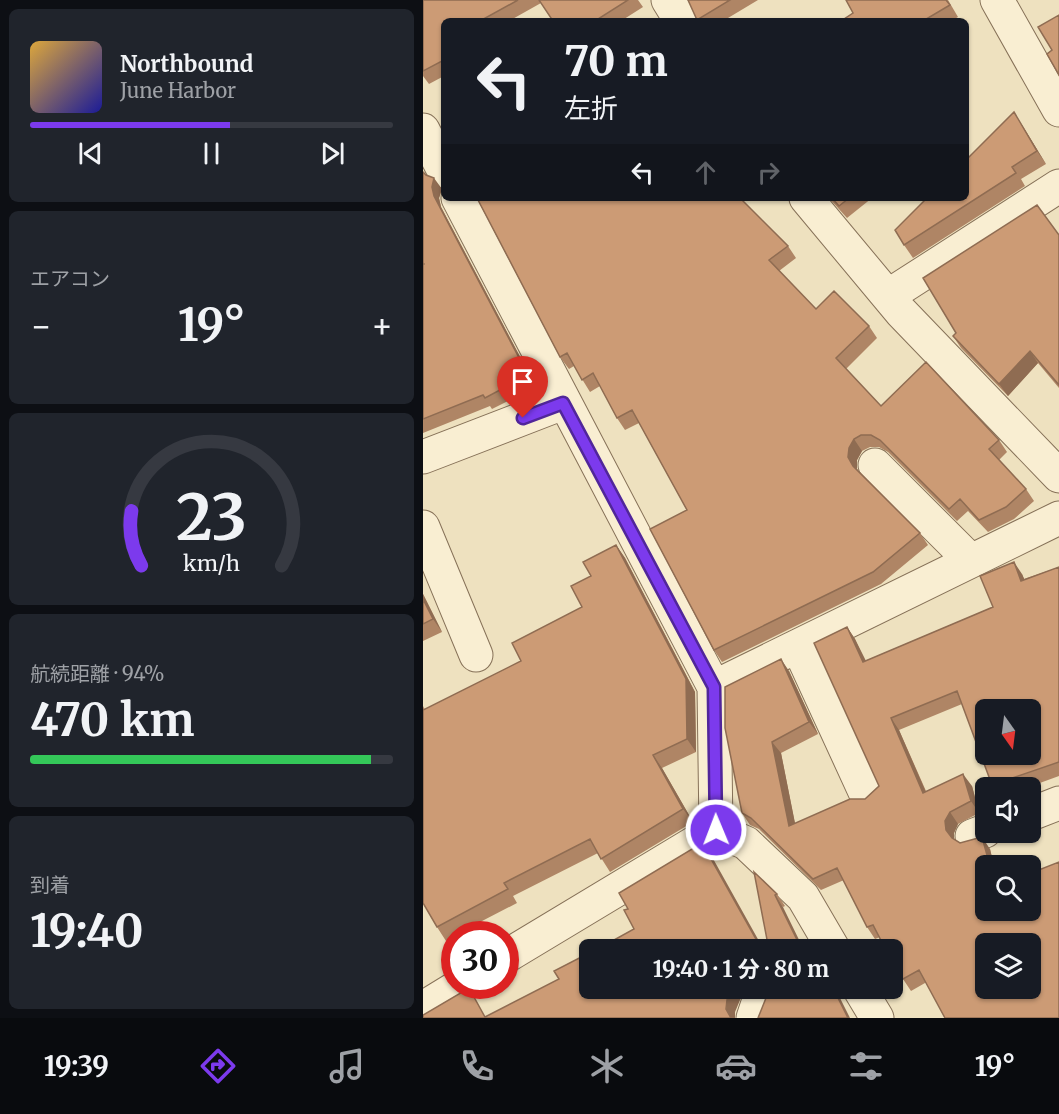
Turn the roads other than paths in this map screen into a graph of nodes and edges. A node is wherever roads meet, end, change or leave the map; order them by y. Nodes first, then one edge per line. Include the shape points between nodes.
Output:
1 (668, 0) edge
2 (997, 0) edge
3 (679, 18) edge
4 (1059, 110) edge
5 (423, 130) edge
6 (441, 165) edge
7 (1059, 186) edge
8 (460, 201) edge
9 (808, 201) edge
10 (888, 296) junction
11 (563, 403) junction
12 (423, 457) edge
13 (875, 465) dead end
14 (1059, 476) edge
15 (1059, 518) edge
16 (423, 527) edge
17 (971, 561) junction
18 (798, 646) junction
19 (476, 655) dead end
20 (714, 687) junction
21 (866, 794) edge
22 (1059, 803) edge
23 (1041, 810) edge
24 (716, 830) junction
25 (820, 939) edge
26 (519, 949) edge
27 (441, 997) edge
28 (759, 999) edge
29 (866, 999) edge
30 (423, 1008) edge
31 (753, 1018) edge
32 (877, 1018) edge

1 - 3 street
2 - 4 street
5 - 6 street
7 - 10 street
8 - 11 street
9 - 10 street
10 - 14 street
11 - 12 street
11 - 20 street
13 - 17 street
15 - 17 street
16 - 19 street
17 - 18 street
18 - 20 street
18 - 21 street
20 - 24 street
22 - 23 street
24 - 25 street via 745,843 803,897
24 - 26 street
27 - 30 street
28 - 31 street
29 - 32 street

